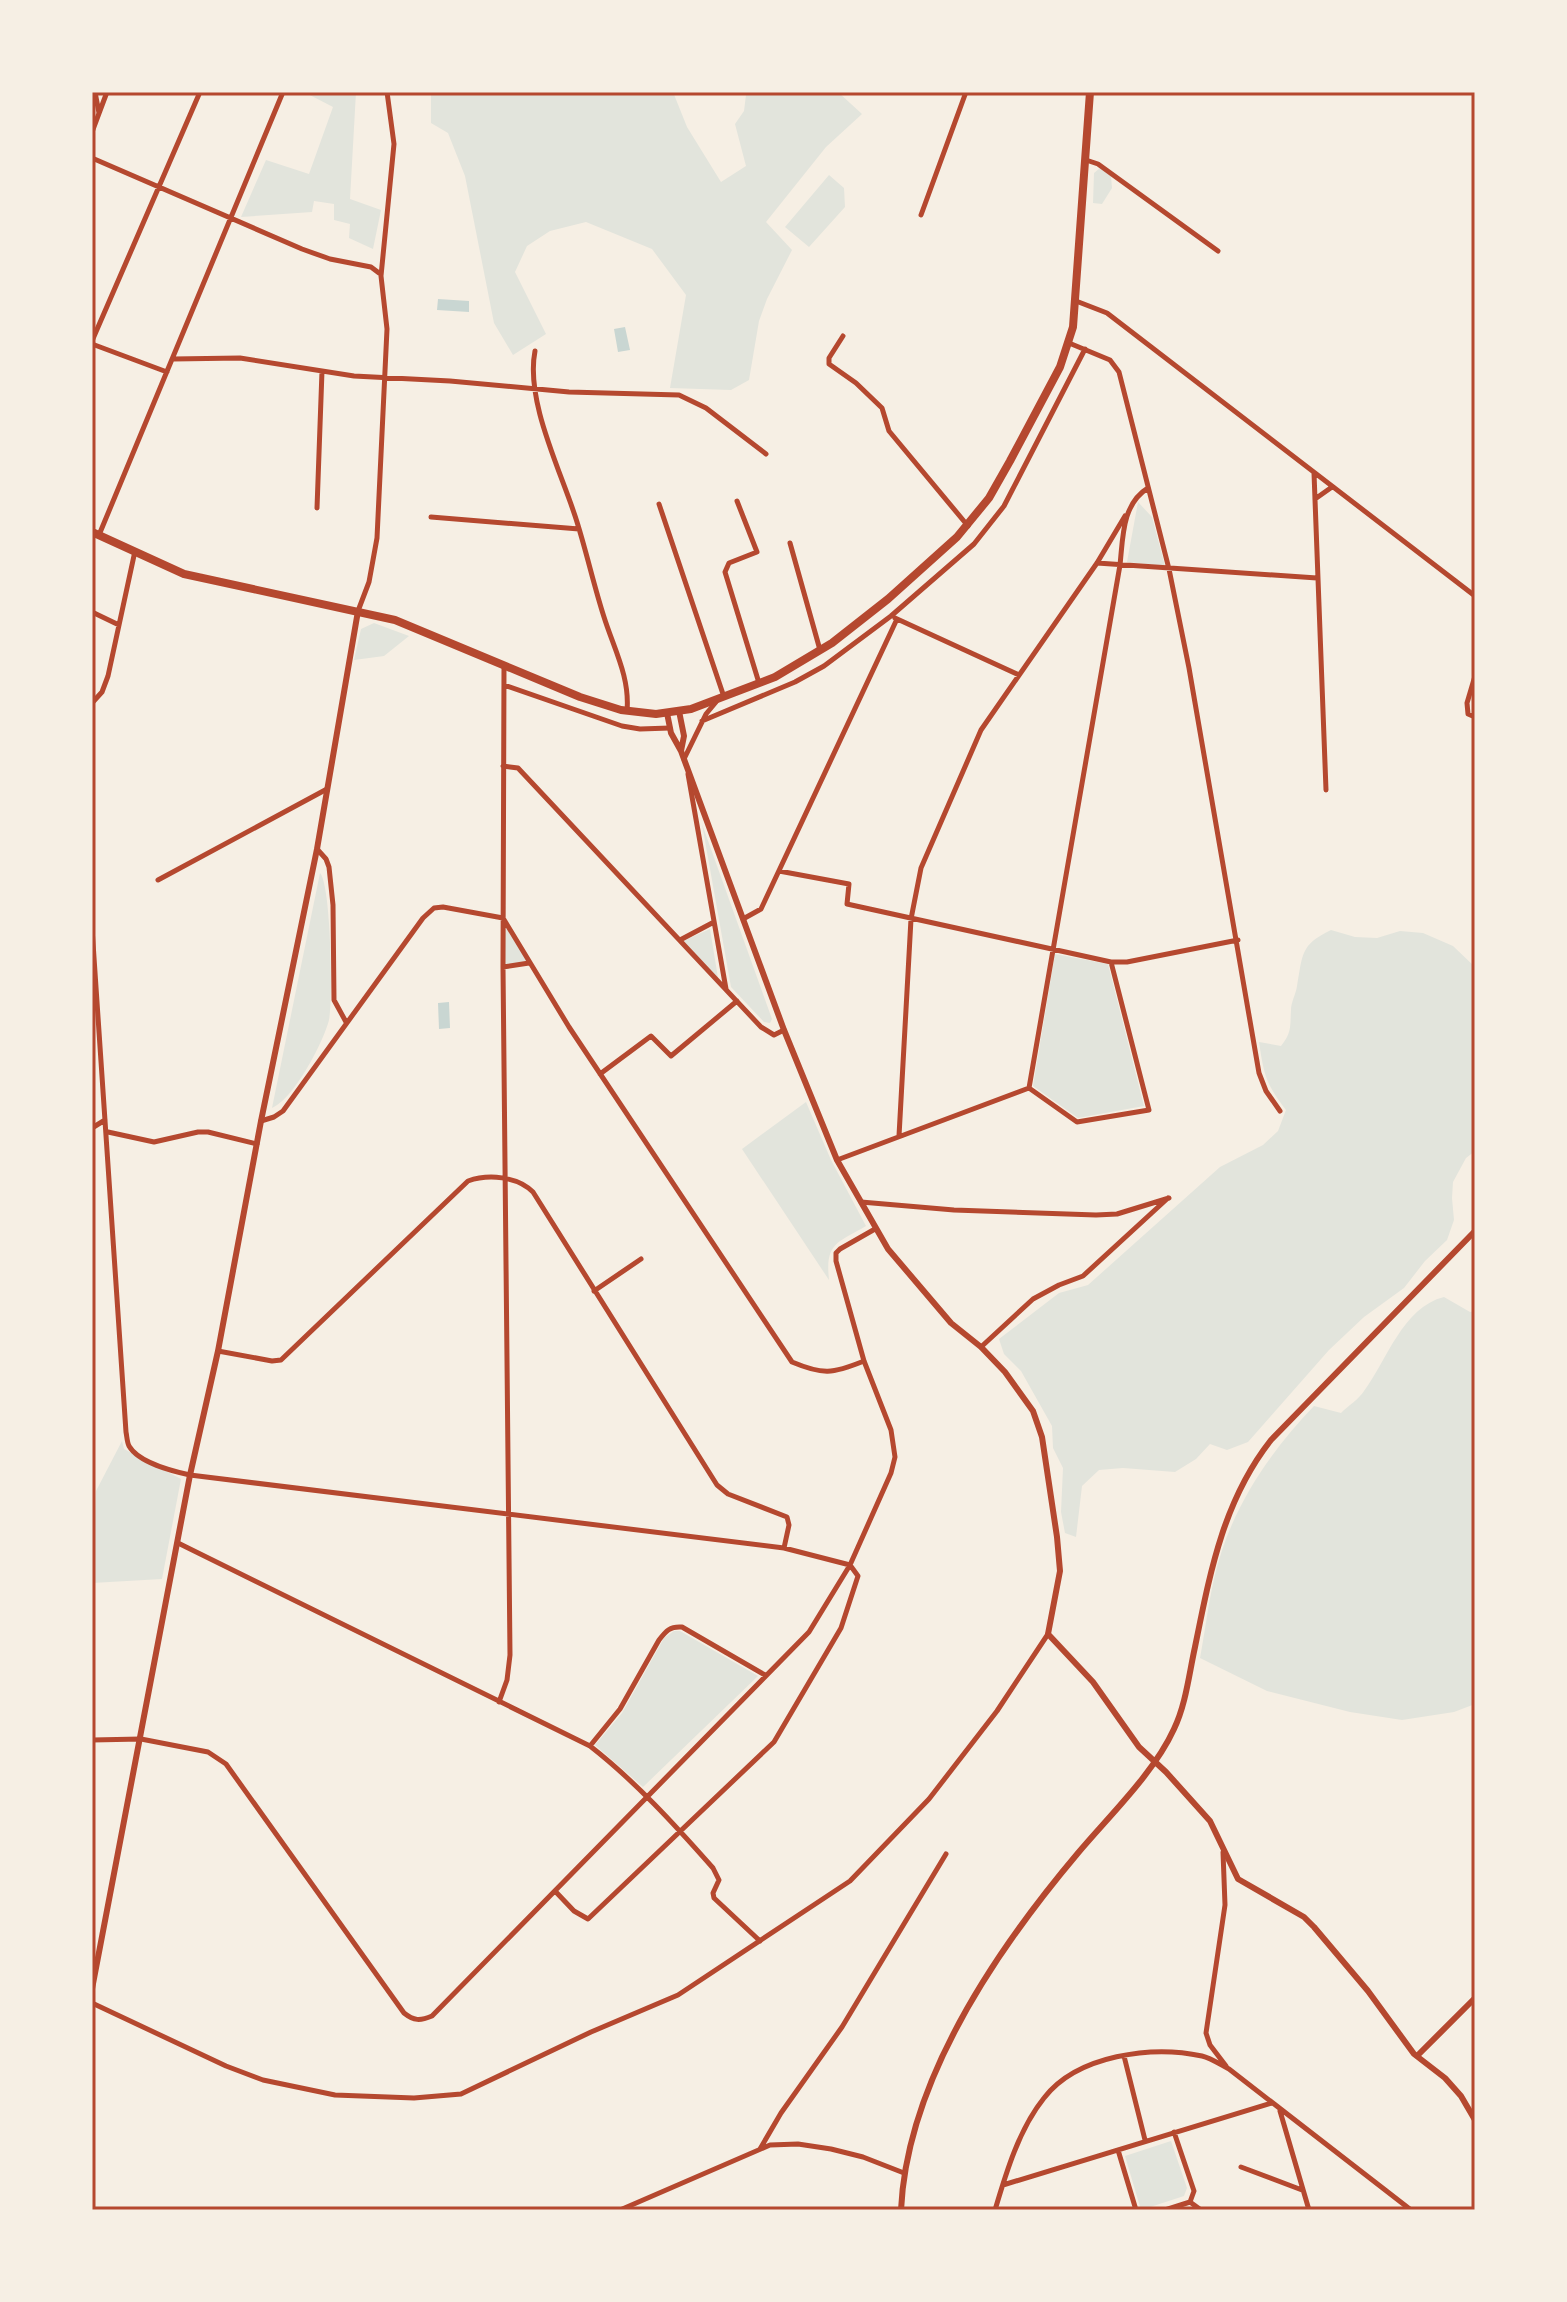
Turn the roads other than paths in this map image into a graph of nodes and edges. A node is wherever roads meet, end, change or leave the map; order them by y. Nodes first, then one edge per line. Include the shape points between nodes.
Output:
1 (95, 92) edge
2 (107, 92) edge
3 (200, 92) edge
4 (283, 92) edge
5 (387, 92) edge
6 (966, 92) edge
7 (1090, 92) edge
8 (99, 114) junction
9 (92, 132) edge
10 (92, 158) edge
11 (1085, 160) junction
12 (157, 188) junction
13 (921, 215) dead end
14 (230, 219) junction
15 (1218, 251) dead end
16 (381, 276) junction
17 (1076, 301) junction
18 (843, 336) dead end
19 (92, 342) edge
20 (1069, 343) junction
21 (1085, 349) junction
22 (535, 351) dead end
23 (173, 359) junction
24 (322, 371) junction
25 (167, 372) junction
26 (385, 378) junction
27 (536, 389) junction
28 (766, 454) dead end
29 (1314, 472) junction
30 (1332, 487) junction
31 (1148, 488) junction
32 (1315, 499) junction
33 (737, 501) dead end
34 (659, 504) dead end
35 (317, 508) dead end
36 (1125, 516) junction
37 (431, 517) dead end
38 (968, 526) junction
39 (579, 529) junction
40 (96, 534) edge
41 (790, 543) dead end
42 (135, 551) junction
43 (1097, 563) junction
44 (1120, 565) junction
45 (1169, 569) junction
46 (1317, 578) junction
47 (1475, 596) edge
48 (358, 611) junction
49 (92, 612) edge
50 (894, 617) junction
51 (119, 625) junction
52 (820, 651) junction
53 (504, 666) junction
54 (1019, 675) junction
55 (1475, 676) edge
56 (759, 684) junction
57 (504, 685) junction
58 (721, 699) junction
59 (92, 703) edge
60 (627, 711) junction
61 (679, 711) junction
62 (667, 713) junction
63 (1475, 717) edge
64 (702, 721) junction
65 (670, 728) junction
66 (681, 751) junction
67 (684, 760) junction
68 (503, 766) junction
69 (687, 770) junction
70 (327, 789) junction
71 (1326, 790) dead end
72 (317, 849) junction
73 (779, 871) junction
74 (158, 880) dead end
75 (503, 918) junction
76 (743, 919) junction
77 (911, 919) junction
78 (714, 922) junction
79 (92, 928) edge
80 (679, 940) junction
81 (1238, 940) junction
82 (1052, 950) junction
83 (1111, 962) junction
84 (529, 963) junction
85 (503, 967) junction
86 (726, 990) junction
87 (737, 1001) junction
88 (346, 1022) junction
89 (784, 1030) junction
90 (600, 1074) junction
91 (1029, 1088) junction
92 (1280, 1111) dead end
93 (105, 1120) junction
94 (261, 1121) junction
95 (92, 1128) edge
96 (108, 1132) junction
97 (899, 1136) junction
98 (257, 1144) junction
99 (837, 1160) junction
100 (506, 1179) junction
101 (860, 1202) junction
102 (875, 1229) junction
103 (1475, 1231) edge
104 (641, 1259) dead end
105 (594, 1291) junction
106 (981, 1347) junction
107 (218, 1351) junction
108 (864, 1361) junction
109 (190, 1475) junction
110 (511, 1515) junction
111 (178, 1543) junction
112 (784, 1548) junction
113 (850, 1565) junction
114 (1048, 1634) junction
115 (765, 1675) junction
116 (499, 1702) junction
117 (141, 1739) junction
118 (92, 1740) edge
119 (590, 1746) junction
120 (1154, 1762) junction
121 (646, 1797) junction
122 (680, 1832) junction
123 (1223, 1847) junction
124 (946, 1854) dead end
125 (555, 1891) junction
126 (760, 1941) junction
127 (92, 1989) edge
128 (1475, 1998) edge
129 (92, 2003) edge
130 (1124, 2056) junction
131 (1417, 2056) junction
132 (1229, 2069) junction
133 (1273, 2102) junction
134 (1280, 2109) junction
135 (1475, 2120) edge
136 (1174, 2132) junction
137 (1145, 2140) junction
138 (760, 2149) junction
139 (1118, 2150) junction
140 (1241, 2167) dead end
141 (904, 2173) junction
142 (1003, 2185) junction
143 (1303, 2190) junction
144 (1190, 2202) junction
145 (620, 2210) edge
146 (901, 2210) edge
147 (995, 2210) edge
148 (1136, 2210) edge
149 (1165, 2210) edge
150 (1201, 2210) edge
151 (1309, 2210) edge
152 (1411, 2210) edge

1 - 8 street
2 - 8 street
3 - 12 street
4 - 14 street
5 - 16 street via 394,144
6 - 13 street
7 - 11 main road
8 - 9 street
10 - 12 street
11 - 15 street via 1098,164
11 - 17 main road
12 - 14 street
12 - 19 street
14 - 16 street via 330,259 373,268
14 - 23 street
16 - 26 street
17 - 20 main road
17 - 29 street via 1107,313
18 - 38 street via 829,364 882,408 889,431
19 - 25 street
20 - 21 street
20 - 38 main road via 1000,480
21 - 31 street via 1110,360 1119,372
21 - 50 street via 1004,506 974,544
22 - 27 street
23 - 24 street via 240,358
23 - 25 street
24 - 26 street
24 - 35 street
25 - 40 street
26 - 27 street
26 - 48 street via 377,538
27 - 28 street via 684,396
27 - 39 street
29 - 30 street
29 - 32 street
30 - 32 street
30 - 47 street
31 - 36 street
31 - 45 street
32 - 46 street
33 - 56 street via 757,552 729,563 725,572
34 - 58 street
36 - 43 street
36 - 44 street
37 - 39 street
38 - 52 main road via 888,599
39 - 60 street via 625,677
40 - 42 main road
41 - 52 street
42 - 48 main road via 184,574
42 - 51 street
43 - 44 street
43 - 54 street
44 - 45 street
44 - 82 street
45 - 46 street
45 - 81 street
46 - 71 street
48 - 53 main road via 395,620
48 - 70 street
49 - 51 street
50 - 54 street
50 - 64 street via 795,682
50 - 73 street
51 - 59 street via 102,692
52 - 56 main road
53 - 57 street
53 - 60 main road
54 - 77 street via 981,730 921,868
55 - 63 street via 1467,703 1468,714
56 - 58 main road
57 - 65 street via 622,726
57 - 68 street
58 - 61 main road
58 - 64 street
60 - 62 main road
61 - 62 main road
61 - 66 street
62 - 65 street
64 - 67 street
65 - 66 street
66 - 67 street
67 - 69 street
68 - 75 street
68 - 80 street via 518,768
69 - 76 street
69 - 78 street
70 - 72 street
70 - 74 street
72 - 88 street via 329,867 334,1000
72 - 94 street
73 - 76 street via 761,909
73 - 77 street via 849,884 847,904
75 - 84 street
75 - 85 street
75 - 88 street via 434,908
76 - 89 street
77 - 82 street
77 - 97 street
78 - 80 street
78 - 86 street
79 - 93 street
80 - 86 street
81 - 83 street
81 - 92 street via 1261,1079
82 - 83 street
82 - 91 street
83 - 91 street via 1149,1110 1077,1122
84 - 85 street
84 - 90 street
85 - 100 street
86 - 87 street
87 - 89 street via 761,1027 774,1035
87 - 90 street via 671,1056 651,1036
88 - 94 street via 283,1111
89 - 99 street
90 - 108 street via 792,1362 816,1372 837,1373
91 - 97 street
93 - 95 street
93 - 96 street
94 - 98 street
96 - 98 street via 154,1142 208,1132
96 - 109 street via 126,1432 130,1446 144,1458
97 - 99 street
98 - 107 street
99 - 101 street
100 - 105 street via 533,1192
100 - 107 street via 468,1181 281,1360
100 - 110 street
101 - 102 street
101 - 106 street via 1096,1215 1169,1198 1083,1276 1033,1299
102 - 106 street via 951,1323
102 - 108 street via 836,1253
103 - 120 street via 1271,1440 1246,1475 1214,1558 1177,1725
104 - 105 street
105 - 112 street via 717,1485 787,1517
106 - 114 street via 1023,1393 1042,1437 1060,1571
107 - 109 street
108 - 113 street via 891,1430 895,1457
109 - 110 street
109 - 111 street
110 - 112 street
110 - 116 street via 510,1655
111 - 116 street
111 - 117 street
112 - 113 street
113 - 115 street via 822,1616
113 - 122 street via 858,1576 841,1628 774,1742
114 - 120 street via 1093,1682
114 - 126 street via 970,1747 910,1820 850,1881
115 - 119 street via 674,1627 659,1640 620,1709
115 - 121 street
116 - 119 street
117 - 118 street
117 - 125 street via 208,1752 226,1764 411,2019 432,2016
117 - 127 street
119 - 121 street
120 - 123 street via 1210,1821
120 - 141 street via 1058,1876 971,1999 927,2094
121 - 122 street
121 - 125 street
122 - 125 street via 588,1919
122 - 126 street via 717,1873 716,1901
123 - 131 street via 1238,1879 1314,1927
123 - 132 street via 1225,1905 1206,2033
124 - 138 street via 842,2027
126 - 129 street via 678,1995 477,2087 444,2097 335,2095 263,2080
128 - 131 street
130 - 132 street via 1176,2052 1205,2057
130 - 137 street
130 - 142 street via 1087,2067 1044,2098
131 - 135 street via 1445,2078
132 - 133 street
133 - 134 street
133 - 136 street
134 - 143 street
134 - 152 street
136 - 137 street
136 - 144 street via 1194,2191
137 - 139 street
138 - 141 street via 798,2144 831,2149
138 - 145 street
139 - 142 street
139 - 148 street
140 - 143 street
141 - 146 street
142 - 147 street
143 - 151 street
144 - 149 street
144 - 150 street

